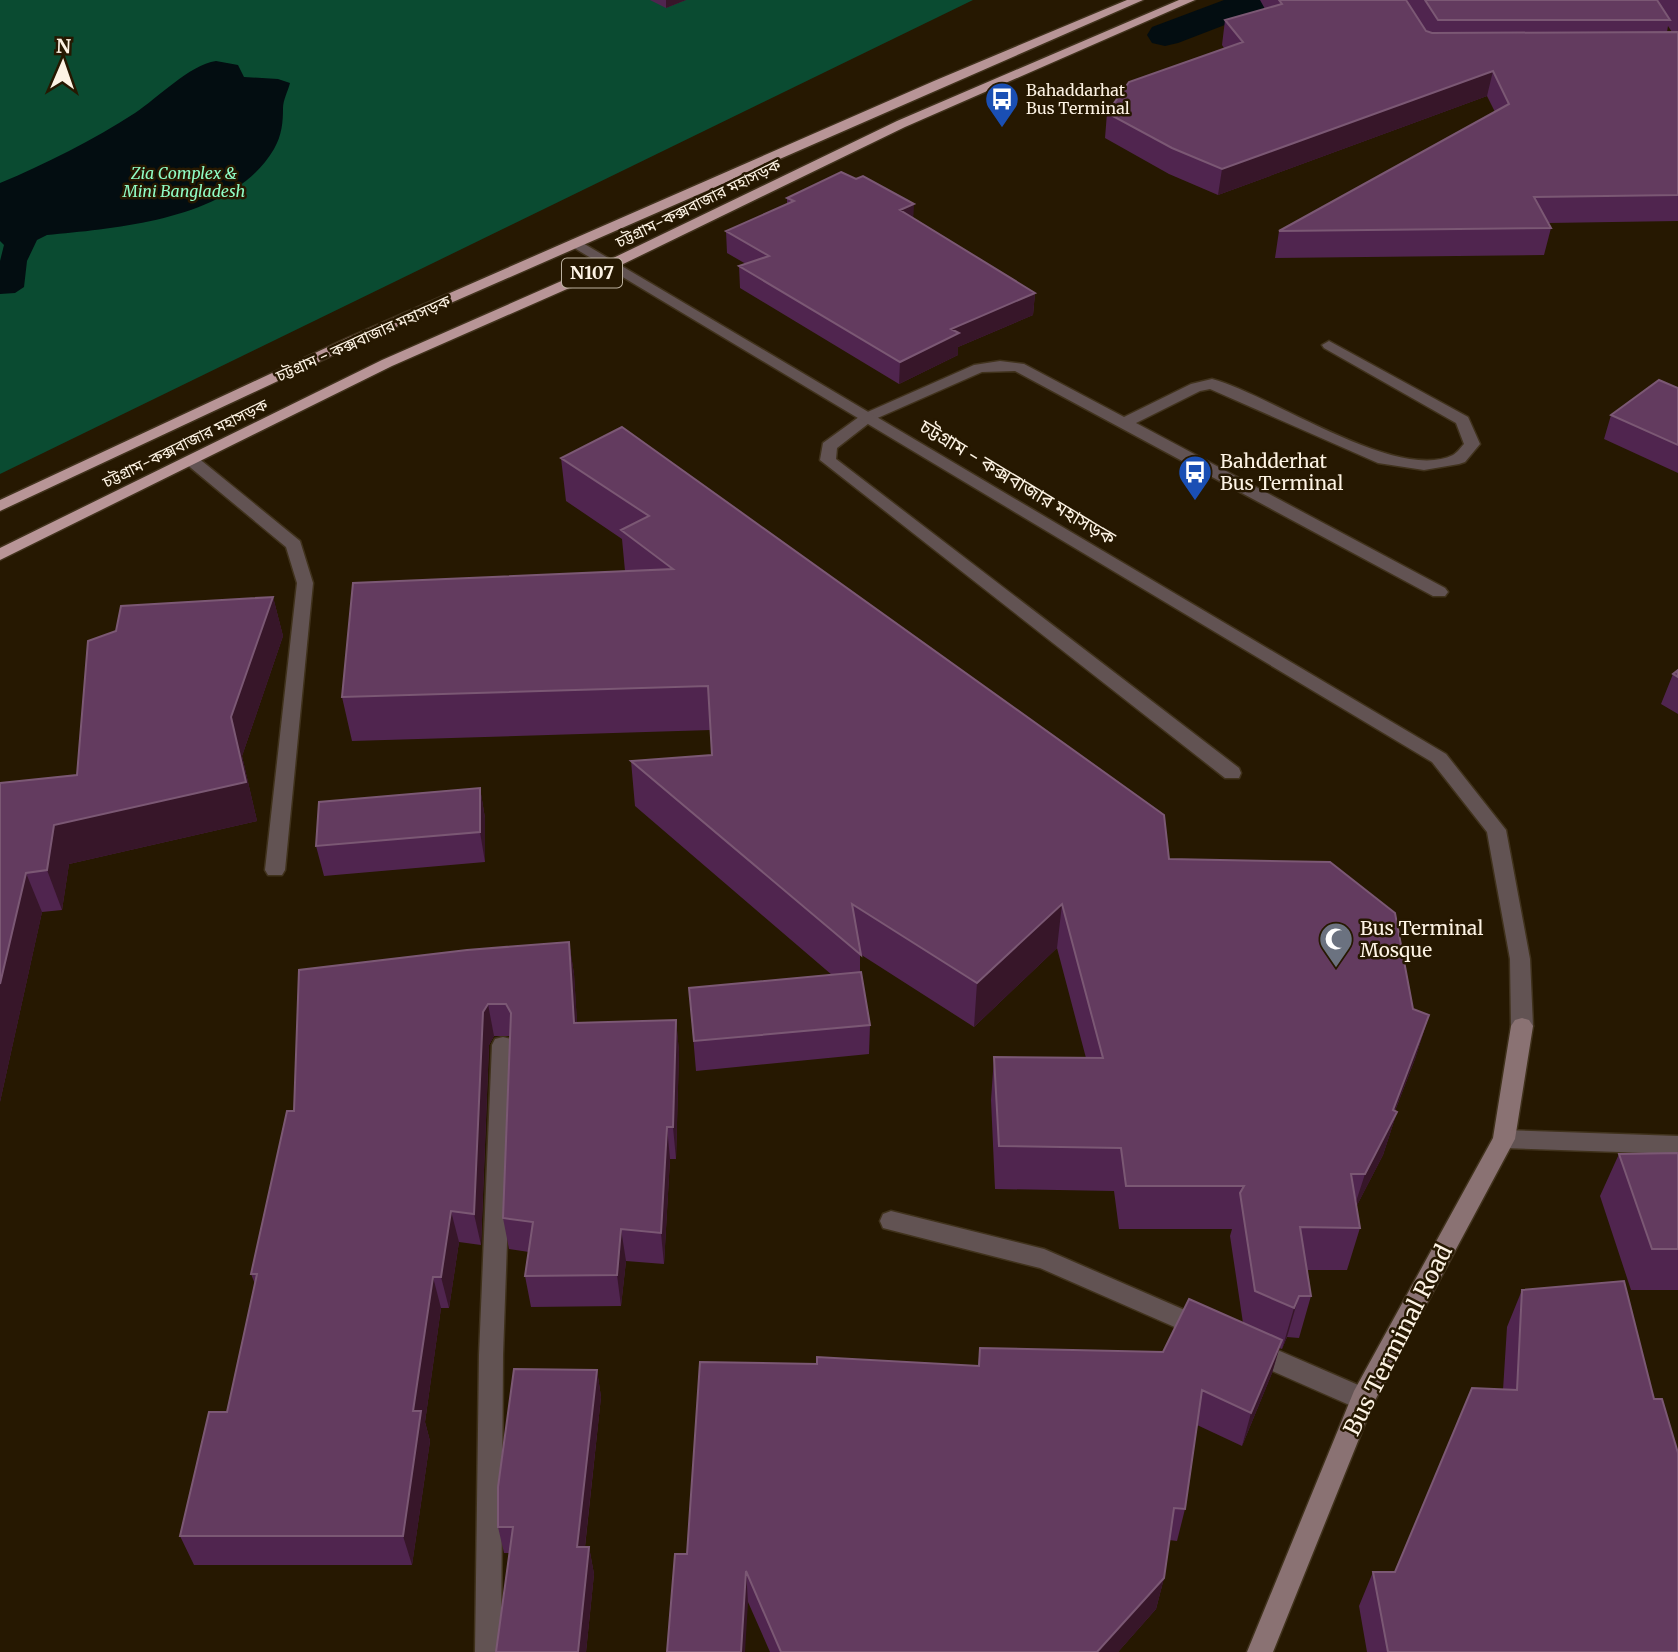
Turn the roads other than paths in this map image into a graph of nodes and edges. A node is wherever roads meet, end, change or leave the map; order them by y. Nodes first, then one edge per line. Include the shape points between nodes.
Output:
1 (1137, 0) edge
2 (1189, 0) edge
3 (576, 243) junction
4 (612, 264) junction
5 (1329, 345) dead end
6 (868, 417) junction
7 (1125, 423) junction
8 (191, 460) junction
9 (0, 506) edge
10 (0, 555) edge
11 (1438, 592) dead end
12 (1439, 758) joint
13 (1232, 773) dead end
14 (275, 870) dead end
15 (1522, 1026) joint
16 (503, 1045) dead end
17 (1504, 1139) junction
18 (1678, 1145) edge
19 (891, 1221) dead end
20 (1363, 1399) junction
21 (488, 1652) edge
22 (1260, 1652) edge

1 - 3 highway, চট্টগ্রাম - কক্সবাজার মহাসড়ক / N107
2 - 4 highway, চট্টগ্রাম-কক্সবাজার মহাসড়ক / N107 via 901,124
3 - 4 street, চট্টগ্রাম - কক্সবাজার মহাসড়ক
3 - 9 highway, চট্টগ্রাম - কক্সবাজার মহাসড়ক / N107 via 352,341
4 - 6 street, চট্টগ্রাম - কক্সবাজার মহাসড়ক
4 - 8 highway, চট্টগ্রাম-কক্সবাজার মহাসড়ক / N107 via 387,363
5 - 7 street via 1463,420 1472,444 1459,458 1424,465 1378,458 1212,384 1196,387
6 - 7 street via 979,368 1000,365 1019,367
6 - 12 street, চট্টগ্রাম - কক্সবাজার মহাসড়ক
6 - 13 street via 829,446 828,460
7 - 11 street
8 - 10 highway, চট্টগ্রাম-কক্সবাজার মহাসড়ক / N107
8 - 14 street via 294,545 305,583
12 - 15 street via 1496,830 1520,958
15 - 17 main road, Bus Terminal Road
16 - 21 street via 491,1356
17 - 18 street
17 - 20 main road, Bus Terminal Road
19 - 20 street via 1044,1259
20 - 22 main road, Bus Terminal Road

